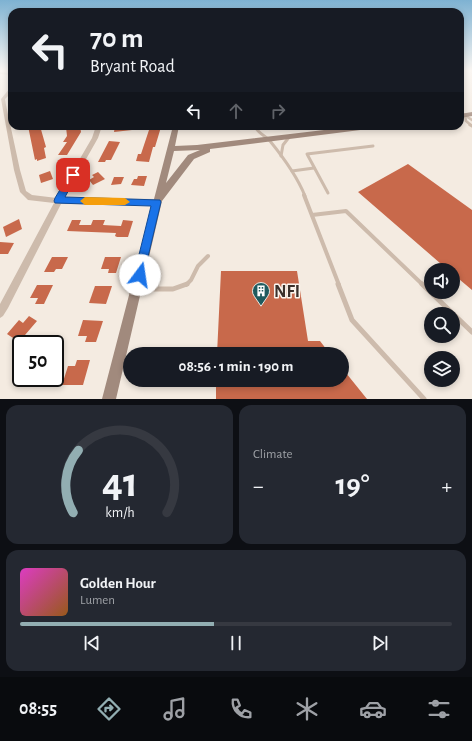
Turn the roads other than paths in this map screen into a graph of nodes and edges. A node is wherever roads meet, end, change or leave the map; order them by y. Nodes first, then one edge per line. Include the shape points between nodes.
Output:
1 (8, 93) edge
2 (464, 114) edge
3 (472, 120) edge
4 (8, 125) edge
5 (472, 126) edge
6 (9, 130) edge
7 (98, 130) edge
8 (175, 130) edge
9 (342, 130) edge
10 (258, 131) joint
11 (290, 136) junction
12 (268, 139) junction
13 (253, 141) junction
14 (219, 145) junction
15 (373, 146) dead end
16 (170, 149) junction
17 (281, 156) junction
18 (314, 168) junction
19 (292, 171) junction
20 (328, 194) dead end
21 (59, 201) junction
22 (157, 202) junction
23 (312, 215) junction
24 (208, 256) dead end
25 (136, 288) junction
26 (0, 313) edge
27 (472, 332) edge
28 (109, 399) edge
29 (424, 399) edge

1 - 4 street via 3,99
2 - 3 lane
2 - 5 lane via 466,121
6 - 21 street via 23,192 30,198
7 - 21 street
8 - 16 main road
9 - 11 main road
10 - 12 lane
10 - 13 lane
11 - 12 main road
11 - 17 lane via 281,149
12 - 13 main road
12 - 17 lane
13 - 14 main road
14 - 16 main road
14 - 22 main road via 191,157
15 - 18 lane via 307,154
16 - 22 main road
17 - 19 lane
18 - 19 lane
18 - 20 lane
19 - 23 lane
21 - 22 street
21 - 26 street
22 - 25 main road
23 - 27 lane via 346,211
23 - 29 lane via 352,320
24 - 25 lane via 200,262 185,286 169,289
25 - 28 main road

